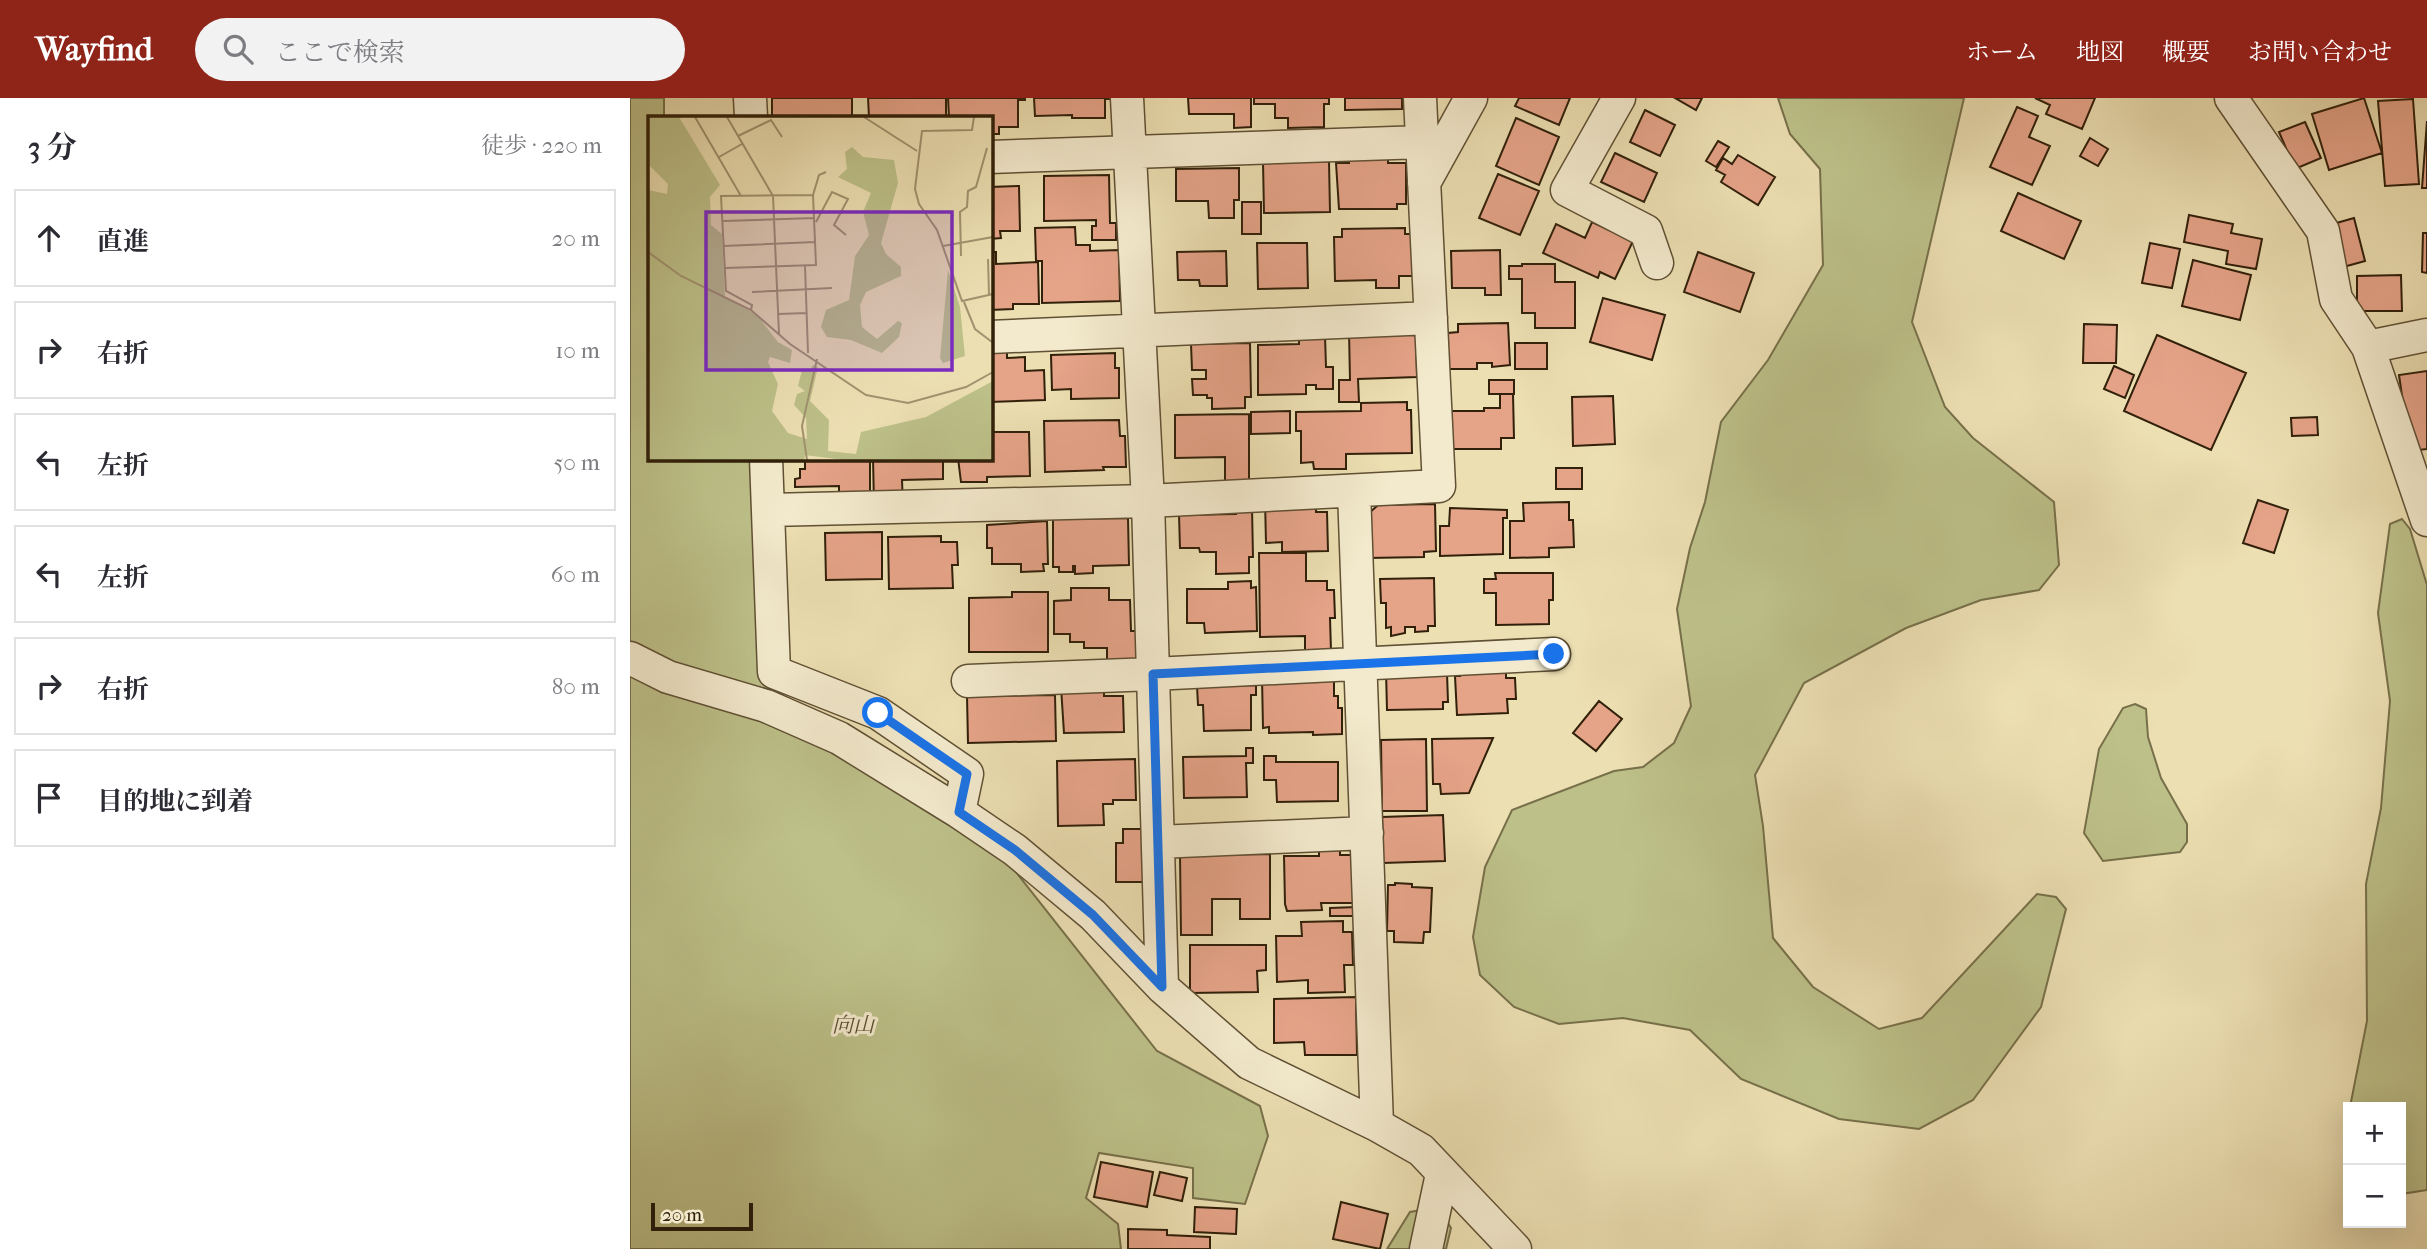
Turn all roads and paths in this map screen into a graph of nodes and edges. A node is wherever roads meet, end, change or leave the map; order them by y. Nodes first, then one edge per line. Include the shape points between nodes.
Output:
1 (750, 98) edge
2 (1127, 98) edge
3 (1420, 98) edge
4 (1471, 98) edge
5 (1619, 98) edge
6 (2231, 98) edge
7 (751, 116) edge
8 (1422, 142) junction
9 (1130, 153) junction
10 (992, 157) edge
11 (1424, 184) junction
12 (1657, 263) dead end
13 (1431, 318) junction
14 (1139, 331) junction
15 (2427, 335) edge
16 (992, 337) edge
17 (2368, 347) junction
18 (766, 460) edge
19 (1354, 491) junction
20 (1148, 501) junction
21 (769, 510) junction
22 (2427, 520) edge
23 (1554, 654) dead end
24 (630, 658) edge
25 (1360, 663) junction
26 (1153, 674) junction
27 (968, 681) dead end
28 (959, 812) junction
29 (1367, 833) junction
30 (1158, 842) junction
31 (1162, 987) junction
32 (1377, 1125) junction
33 (1442, 1174) junction
34 (1426, 1249) edge
35 (1515, 1249) edge

1 - 7 street
2 - 9 street
3 - 8 street
4 - 11 street
5 - 12 street via 1567,190 1646,231
6 - 17 street via 2323,231 2336,299
8 - 9 street
8 - 11 street
9 - 10 street
9 - 14 street
11 - 13 street
13 - 14 street
13 - 19 street via 1439,486
14 - 16 street
14 - 20 street
15 - 17 street
17 - 22 street
18 - 21 street
19 - 20 street
19 - 25 street
20 - 21 street
20 - 26 street
21 - 28 street via 774,672 878,713 967,774
23 - 25 street
24 - 28 street via 668,677 766,706 839,738
25 - 26 street
25 - 29 street
26 - 27 street
26 - 30 street
28 - 31 street via 1015,850 1093,915
29 - 30 street
29 - 32 street
30 - 31 street
31 - 32 street via 1249,1063
32 - 33 street via 1421,1150
33 - 34 street
33 - 35 street

